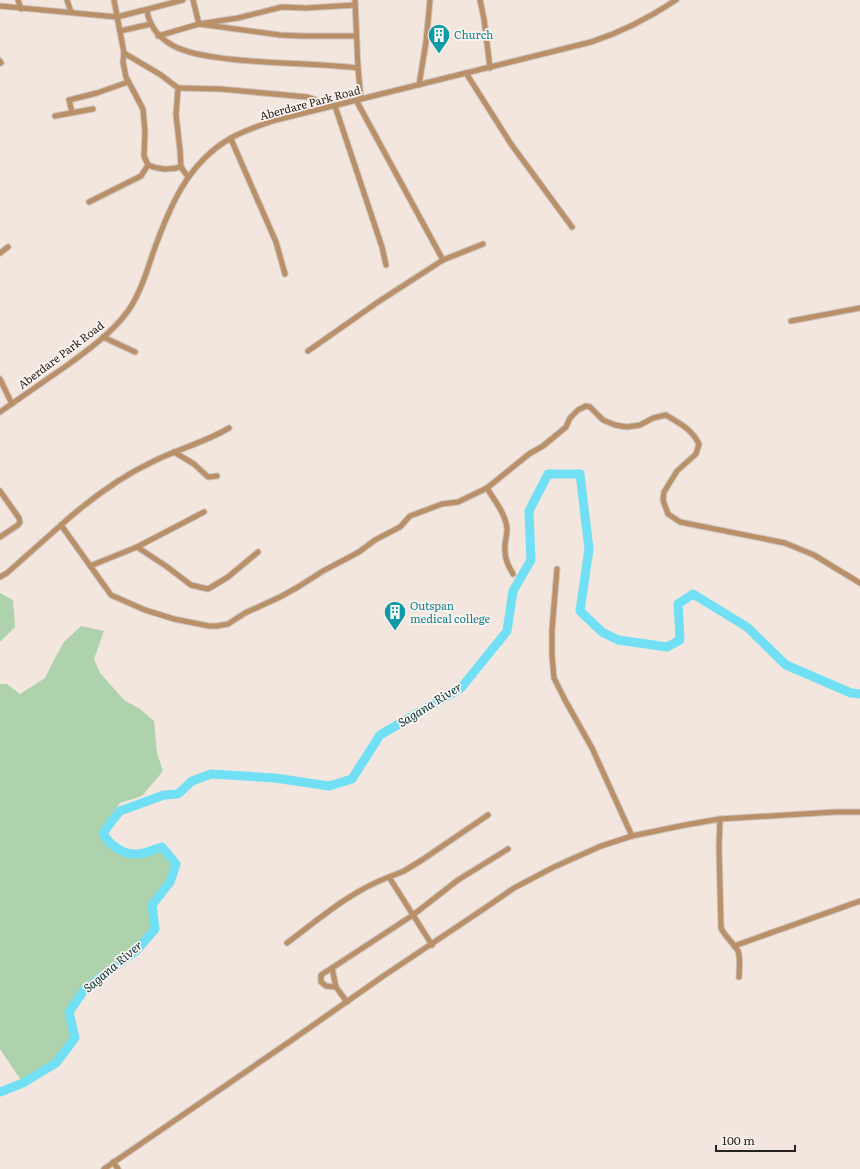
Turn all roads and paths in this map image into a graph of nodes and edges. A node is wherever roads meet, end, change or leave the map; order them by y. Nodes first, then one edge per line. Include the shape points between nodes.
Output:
1 (18, 0) edge
2 (67, 0) edge
3 (114, 0) edge
4 (183, 0) edge
5 (193, 0) edge
6 (430, 0) edge
7 (480, 0) edge
8 (676, 0) edge
9 (355, 3) edge
10 (0, 6) edge
11 (21, 9) junction
12 (147, 10) junction
13 (71, 12) junction
14 (117, 17) junction
15 (151, 24) junction
16 (199, 24) junction
17 (120, 31) junction
18 (158, 36) junction
19 (356, 36) junction
20 (124, 53) junction
21 (358, 68) junction
22 (490, 68) junction
23 (466, 73) junction
24 (128, 82) junction
25 (419, 85) junction
26 (178, 88) junction
27 (359, 100) junction
28 (335, 106) junction
29 (93, 109) dead end
30 (72, 112) junction
31 (56, 116) dead end
32 (231, 139) junction
33 (148, 165) junction
34 (181, 167) junction
35 (188, 177) junction
36 (89, 202) dead end
37 (572, 227) dead end
38 (483, 244) dead end
39 (8, 247) dead end
40 (0, 253) edge
41 (443, 260) junction
42 (386, 265) dead end
43 (285, 274) dead end
44 (860, 308) edge
45 (791, 321) dead end
46 (104, 337) junction
47 (308, 350) dead end
48 (135, 352) dead end
49 (0, 379) edge
50 (12, 404) junction
51 (0, 412) edge
52 (229, 428) dead end
53 (174, 452) junction
54 (217, 476) dead end
55 (487, 488) junction
56 (0, 491) edge
57 (204, 512) dead end
58 (60, 525) junction
59 (0, 537) edge
60 (137, 547) junction
61 (258, 552) dead end
62 (90, 566) junction
63 (557, 569) dead end
64 (513, 574) dead end
65 (0, 577) edge
66 (860, 583) edge
67 (860, 812) edge
68 (488, 815) dead end
69 (720, 819) junction
70 (632, 836) junction
71 (508, 849) dead end
72 (389, 877) junction
73 (860, 901) edge
74 (413, 915) junction
75 (287, 943) dead end
76 (432, 945) junction
77 (734, 946) junction
78 (332, 968) junction
79 (739, 977) dead end
80 (336, 987) junction
81 (347, 1002) junction
82 (113, 1162) junction
83 (104, 1169) edge
84 (118, 1169) edge

1 - 11 street
2 - 13 street
3 - 14 street
4 - 12 street
5 - 16 street
6 - 25 street
7 - 22 street
8 - 22 street, Aberdare Park Road via 655,14 611,36
9 - 16 street via 306,8 282,7
9 - 19 street
10 - 11 street
11 - 13 street
12 - 14 street
12 - 15 street
13 - 14 street
14 - 17 street
15 - 17 street
15 - 18 street
16 - 18 street
16 - 19 street via 280,35
17 - 20 street
18 - 21 street via 178,48 218,58
19 - 21 street
20 - 24 street via 123,62
20 - 26 street
21 - 27 street
22 - 23 street, Aberdare Park Road
23 - 25 street, Aberdare Park Road
23 - 37 street via 511,144
24 - 30 street via 69,100
24 - 33 street via 144,109 144,156
25 - 27 street, Aberdare Park Road
26 - 28 street via 307,97
26 - 34 street via 176,115
27 - 28 street, Aberdare Park Road
27 - 41 street
28 - 32 street, Aberdare Park Road via 276,120
28 - 42 street
29 - 30 street
30 - 31 street
32 - 35 street, Aberdare Park Road via 211,154
32 - 43 street via 276,242
33 - 34 street via 168,170
33 - 36 street via 141,176
34 - 35 street
35 - 46 street, Aberdare Park Road via 172,208 133,305
38 - 41 street
39 - 40 street
41 - 47 street
44 - 45 street
46 - 48 street
46 - 50 street, Aberdare Park Road
49 - 50 street
50 - 51 street, Aberdare Park Road
52 - 53 street via 218,435
53 - 54 street via 194,464 208,477
53 - 58 street via 109,486
55 - 62 street via 458,502 442,504 410,516 400,527 359,552 228,624 209,626 145,610 111,595
55 - 64 street via 505,521 505,552 507,564
55 - 66 street via 566,427 570,418 586,406 603,420 628,427 666,415 690,430 699,444 696,454 677,471 664,492 663,500 668,514 680,522 785,543 814,555
56 - 59 street via 20,522
57 - 60 street
58 - 62 street
58 - 65 street
60 - 61 street via 191,585 208,589 228,578
60 - 62 street
63 - 70 street via 552,630 554,678 592,748
67 - 69 street
68 - 72 street via 416,864
69 - 70 street
69 - 77 street via 722,928
70 - 76 street via 601,846 532,878
71 - 74 street via 458,880
72 - 74 street
72 - 75 street via 346,900
73 - 77 street
74 - 76 street
74 - 78 street
76 - 81 street
77 - 79 street via 739,955
78 - 80 street
78 - 80 street via 321,975 320,982 326,986
80 - 81 street
81 - 82 street
82 - 83 street
82 - 84 street

